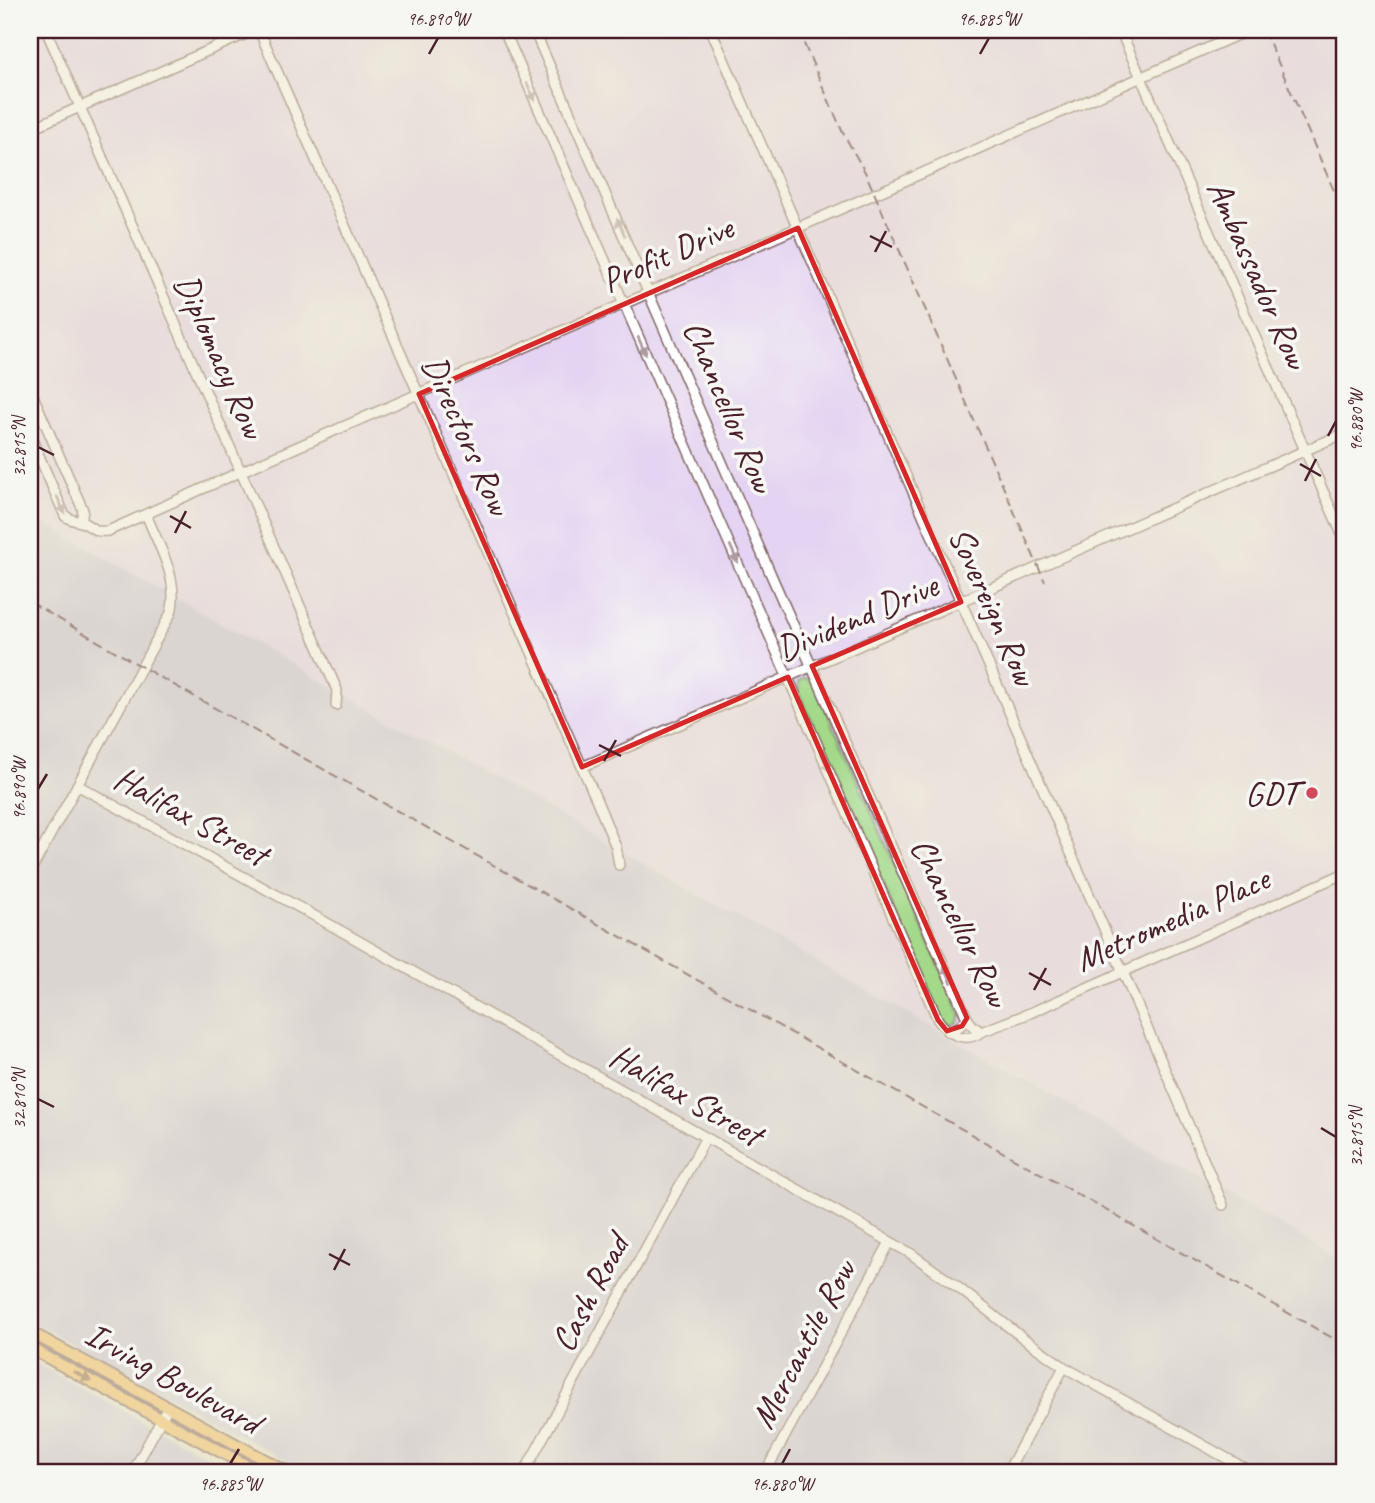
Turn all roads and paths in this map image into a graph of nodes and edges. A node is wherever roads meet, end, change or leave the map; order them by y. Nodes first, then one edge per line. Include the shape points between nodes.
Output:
1 (46, 30) edge
2 (257, 30) edge
3 (504, 30) edge
4 (534, 30) edge
5 (710, 30) edge
6 (1120, 30) edge
7 (1249, 30) edge
8 (1140, 77) junction
9 (80, 107) junction
10 (30, 129) edge
11 (798, 228) junction
12 (650, 293) junction
13 (623, 304) junction
14 (30, 389) edge
15 (418, 394) junction
16 (1345, 433) edge
17 (30, 435) edge
18 (1306, 451) junction
19 (240, 472) junction
20 (146, 514) junction
21 (81, 522) junction
22 (1345, 541) edge
23 (961, 603) junction
24 (812, 666) junction
25 (788, 677) junction
26 (336, 705) dead end
27 (582, 767) junction
28 (77, 785) junction
29 (619, 865) dead end
30 (30, 872) edge
31 (1345, 873) edge
32 (1123, 972) junction
33 (967, 1018) junction
34 (947, 1031) junction
35 (981, 1032) junction
36 (705, 1139) junction
37 (1223, 1205) dead end
38 (890, 1242) junction
39 (30, 1332) edge
40 (58, 1347) junction
41 (30, 1348) edge
42 (51, 1359) junction
43 (1064, 1367) junction
44 (168, 1407) junction
45 (162, 1420) junction
46 (237, 1445) junction
47 (230, 1457) junction
48 (132, 1473) edge
49 (260, 1473) edge
50 (289, 1473) edge
51 (524, 1473) edge
52 (765, 1473) edge
53 (1007, 1473) edge
54 (1253, 1473) edge

1 - 9 street, Diplomacy Row
2 - 9 street
2 - 15 street, Directors Row
3 -> 13 street, Chancellor Row
12 -> 4 street, Chancellor Row
5 - 11 street, Sovereign Row
6 - 8 street, Ambassador Row
7 - 8 street, Profit Drive
8 - 11 street, Profit Drive
8 - 18 street, Ambassador Row
9 - 10 street
9 - 19 street, Diplomacy Row
11 - 12 street, Profit Drive
11 - 23 street, Sovereign Row
12 - 13 street, Profit Drive
12 - 24 street, Chancellor Row
13 - 15 street, Profit Drive
13 -> 25 street, Chancellor Row
14 - 21 street via 83,510
15 - 19 street, Profit Drive
15 - 27 street, Directors Row
16 - 18 street, Dividend Drive
17 -> 21 street via 65,516
18 - 22 street, Ambassador Row
18 - 23 street, Dividend Drive
19 - 20 street, Profit Drive
19 - 26 street, Diplomacy Row via 337,690
20 - 21 street, Profit Drive via 98,533
20 - 28 street via 172,578 171,612
23 - 24 street, Dividend Drive
23 - 32 street, Sovereign Row
24 - 25 street, Dividend Drive
33 -> 24 street, Chancellor Row
25 - 27 street, Dividend Drive
25 -> 34 street, Chancellor Row via 938,1020
27 - 29 street, Directors Row via 616,847
28 - 30 street
28 - 36 street, Halifax Street
31 - 32 street, Metromedia Place
32 - 35 street, Metromedia Place
32 - 37 street, Sovereign Row
33 - 34 street via 962,1026
33 - 35 street, Chancellor Row
34 - 35 street, Chancellor Row via 966,1037
36 - 38 street, Halifax Street
36 - 51 street, Cash Road
38 - 43 street, Halifax Street
38 - 52 street, Mercantile Row
39 - 40 main road, Irving Boulevard
40 - 42 main road
40 - 44 main road, Irving Boulevard
41 - 42 main road, Irving Boulevard
42 -> 45 main road, Irving Boulevard
43 - 53 street
43 - 54 street, Halifax Street
44 - 45 street
44 - 46 main road, Irving Boulevard
45 - 47 main road, Irving Boulevard
45 - 48 street
46 - 47 main road
46 - 50 main road, Irving Boulevard
47 - 49 main road, Irving Boulevard

